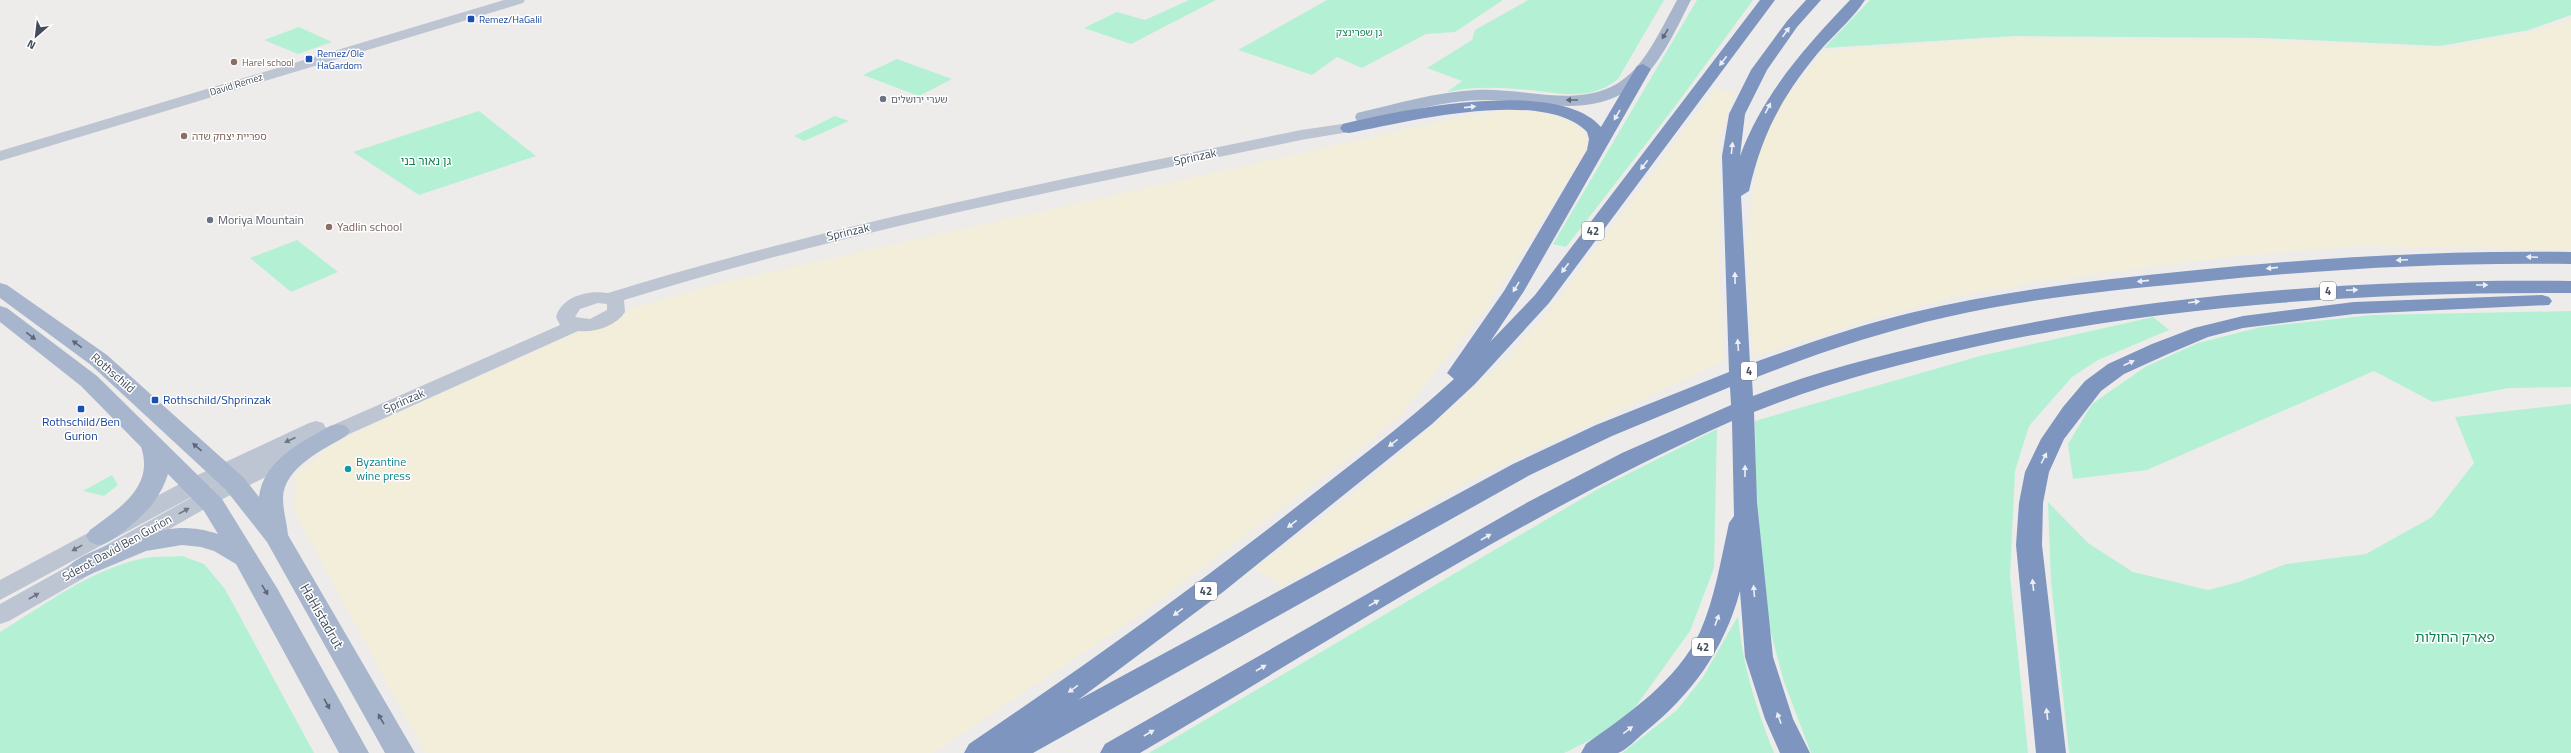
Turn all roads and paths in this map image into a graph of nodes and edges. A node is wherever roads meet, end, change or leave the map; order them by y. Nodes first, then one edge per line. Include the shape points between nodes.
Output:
1 (518, 0) edge
2 (1684, 0) edge
3 (1768, 0) edge
4 (1775, 0) edge
5 (1814, 0) edge
6 (1858, 0) edge
7 (1747, 30) junction
8 (1644, 69) junction
9 (1363, 117) joint
10 (1349, 128) joint
11 (1301, 135) junction
12 (1595, 153) junction
13 (0, 156) edge
14 (1734, 225) junction
15 (2571, 258) edge
16 (2571, 287) edge
17 (0, 289) edge
18 (2571, 301) edge
19 (613, 304) junction
20 (0, 312) edge
21 (570, 322) junction
22 (1424, 419) junction
23 (338, 431) junction
24 (151, 440) junction
25 (229, 477) junction
26 (201, 492) junction
27 (1745, 502) junction
28 (99, 536) junction
29 (277, 537) junction
30 (247, 560) junction
31 (79, 570) junction
32 (0, 591) edge
33 (0, 615) edge
34 (354, 753) edge
35 (400, 753) edge
36 (980, 753) edge
37 (1008, 753) edge
38 (1115, 753) edge
39 (1596, 753) edge
40 (1795, 753) edge
41 (2051, 753) edge

1 - 13 street, David Remez
2 -> 8 main road
3 - 7 highway, 42
4 - 7 highway
14 -> 5 highway, 42 via 1731,156 1737,114 1759,70 1792,24
14 -> 6 highway via 1747,160 1770,103 1786,81
7 -> 22 highway, 42 via 1542,299 1467,379
8 -> 9 main road via 1619,91 1593,99 1571,101 1500,94 1475,95
8 -> 12 highway
9 - 11 street, Sprinzak
10 - 11 street, Sprinzak
10 -> 12 highway via 1478,106 1535,107 1569,115 1587,124 1597,132 1599,140
11 - 19 street, Sprinzak via 1089,180 757,263
12 -> 22 highway via 1514,291
27 -> 14 highway, 42 via 1745,439 1736,317
15 -> 37 highway, 4 via 2496,256 2316,263 2089,286 1948,312 1875,330 1748,371 1562,449 1284,598
38 -> 16 highway, 4 via 1593,477 1688,431 1778,394 1890,360 2056,322 2126,311 2317,291 2435,285
25 -> 17 main road, Rothschild via 99,360
41 -> 18 highway via 2029,545 2031,503 2037,472 2054,439 2071,412 2093,386 2116,369 2201,332 2243,322 2354,308
19 - 21 street via 604,320 586,325
19 - 21 street via 598,297 581,300 568,308
20 -> 24 main road, Rothschild via 78,371
21 - 23 street, Sprinzak
21 -> 25 street, Sprinzak
22 -> 36 highway, 42 via 1214,585
23 - 25 street, Sprinzak
23 - 29 main road via 290,464 273,484 271,509
24 - 26 main road, Rothschild
24 - 28 main road via 159,467 153,485 135,507
25 - 26 street, Sderot David Ben Gurion
25 - 29 main road, HaHistadrut
26 - 28 street, Sderot David Ben Gurion
26 - 30 main road
31 -> 26 street, Sderot David Ben Gurion
39 -> 27 highway, 42 via 1664,700 1692,667 1712,632 1725,598
40 -> 27 highway via 1779,719 1759,657
28 -> 32 street, Sderot David Ben Gurion
35 -> 29 main road, HaHistadrut
30 - 31 main road via 231,548 209,539 168,536 109,555
30 -> 34 main road
33 -> 31 street, Sderot David Ben Gurion

